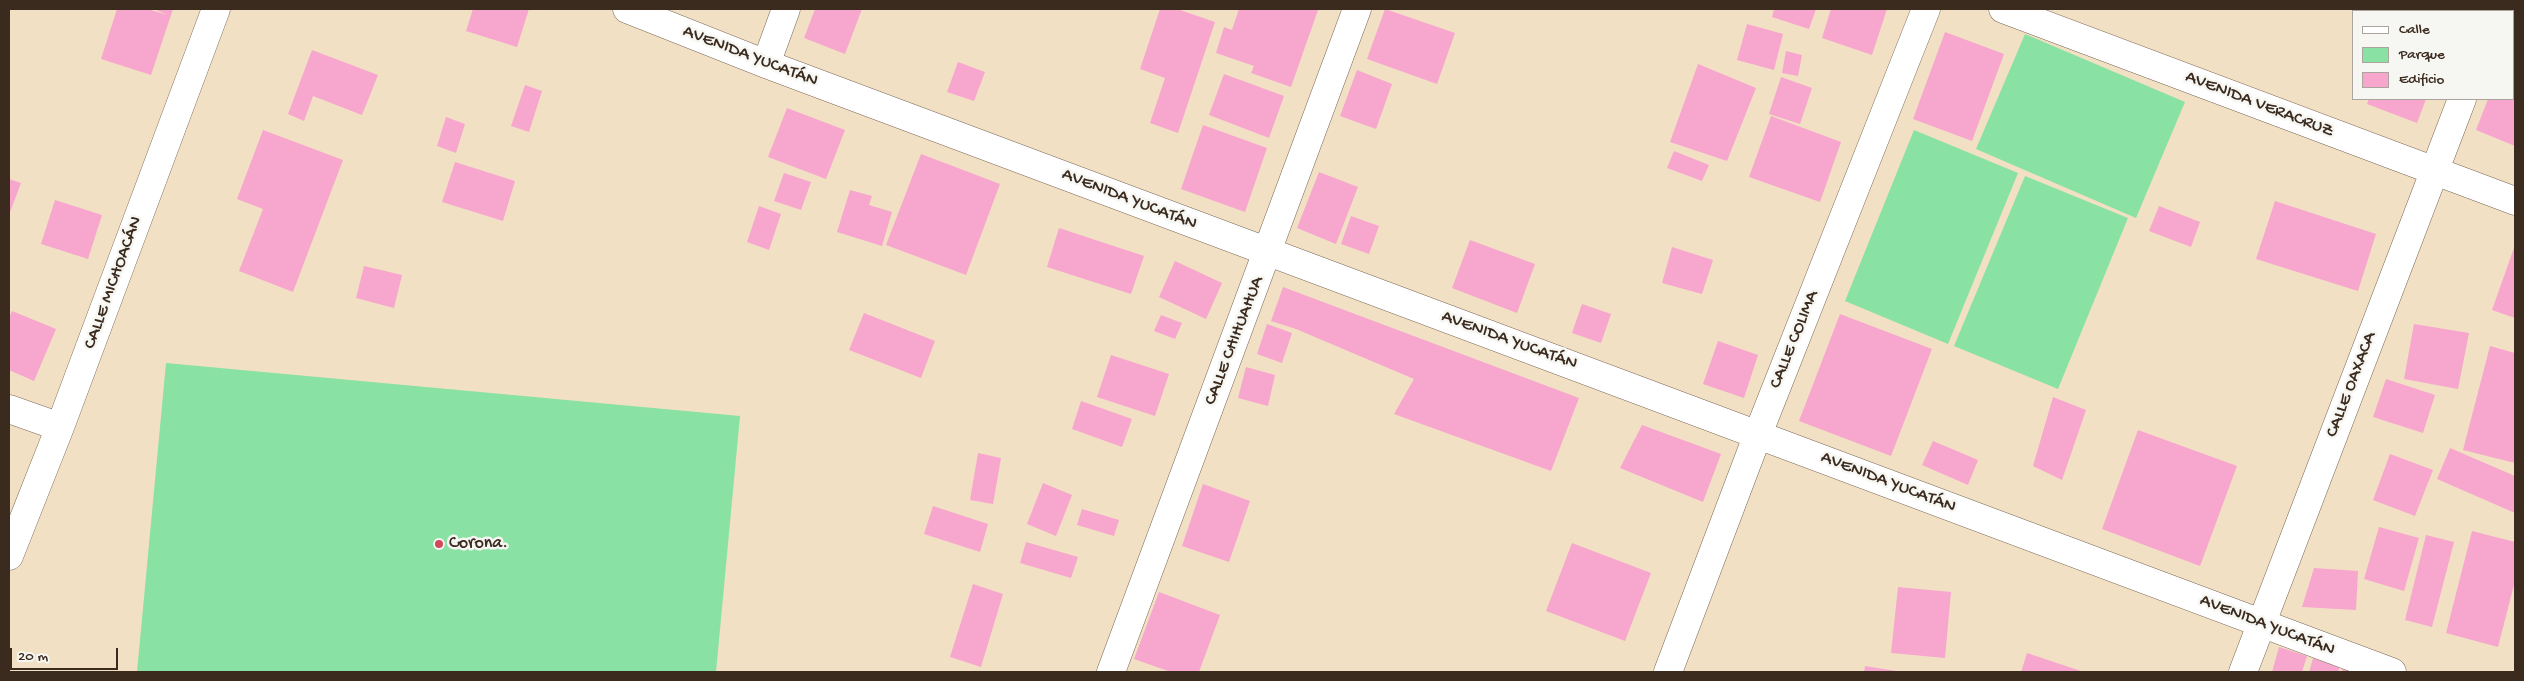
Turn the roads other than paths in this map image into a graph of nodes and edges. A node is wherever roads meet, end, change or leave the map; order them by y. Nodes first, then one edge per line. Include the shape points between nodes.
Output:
1 (216, 9) edge
2 (626, 9) edge
3 (786, 9) edge
4 (1357, 9) edge
5 (1926, 9) edge
6 (2003, 9) edge
7 (766, 64) junction
8 (2462, 100) edge
9 (2434, 171) junction
10 (2515, 201) edge
11 (1268, 252) junction
12 (9, 409) edge
13 (60, 428) junction
14 (1758, 434) junction
15 (9, 556) edge
16 (2261, 624) junction
17 (1110, 672) edge
18 (1668, 672) edge
19 (2243, 672) edge
20 (2392, 672) edge

1 - 13 street, CALLE MICHOACÁN
2 - 7 street, AVENIDA YUCATÁN
3 - 7 street
4 - 11 street, CALLE CHIHUAHUA
5 - 14 street, CALLE COLIMA
6 - 9 street, AVENIDA VERACRUZ
7 - 11 street, AVENIDA YUCATÁN
8 - 9 street, CALLE OAXACA
9 - 10 street, AVENIDA VERACRUZ
9 - 16 street, CALLE OAXACA
11 - 14 street, AVENIDA YUCATÁN
11 - 17 street, CALLE CHIHUAHUA
12 - 13 street
13 - 15 street, CALLE MICHOACÁN
14 - 16 street, AVENIDA YUCATÁN
14 - 18 street, CALLE COLIMA
16 - 19 street, CALLE OAXACA
16 - 20 street, AVENIDA YUCATÁN

